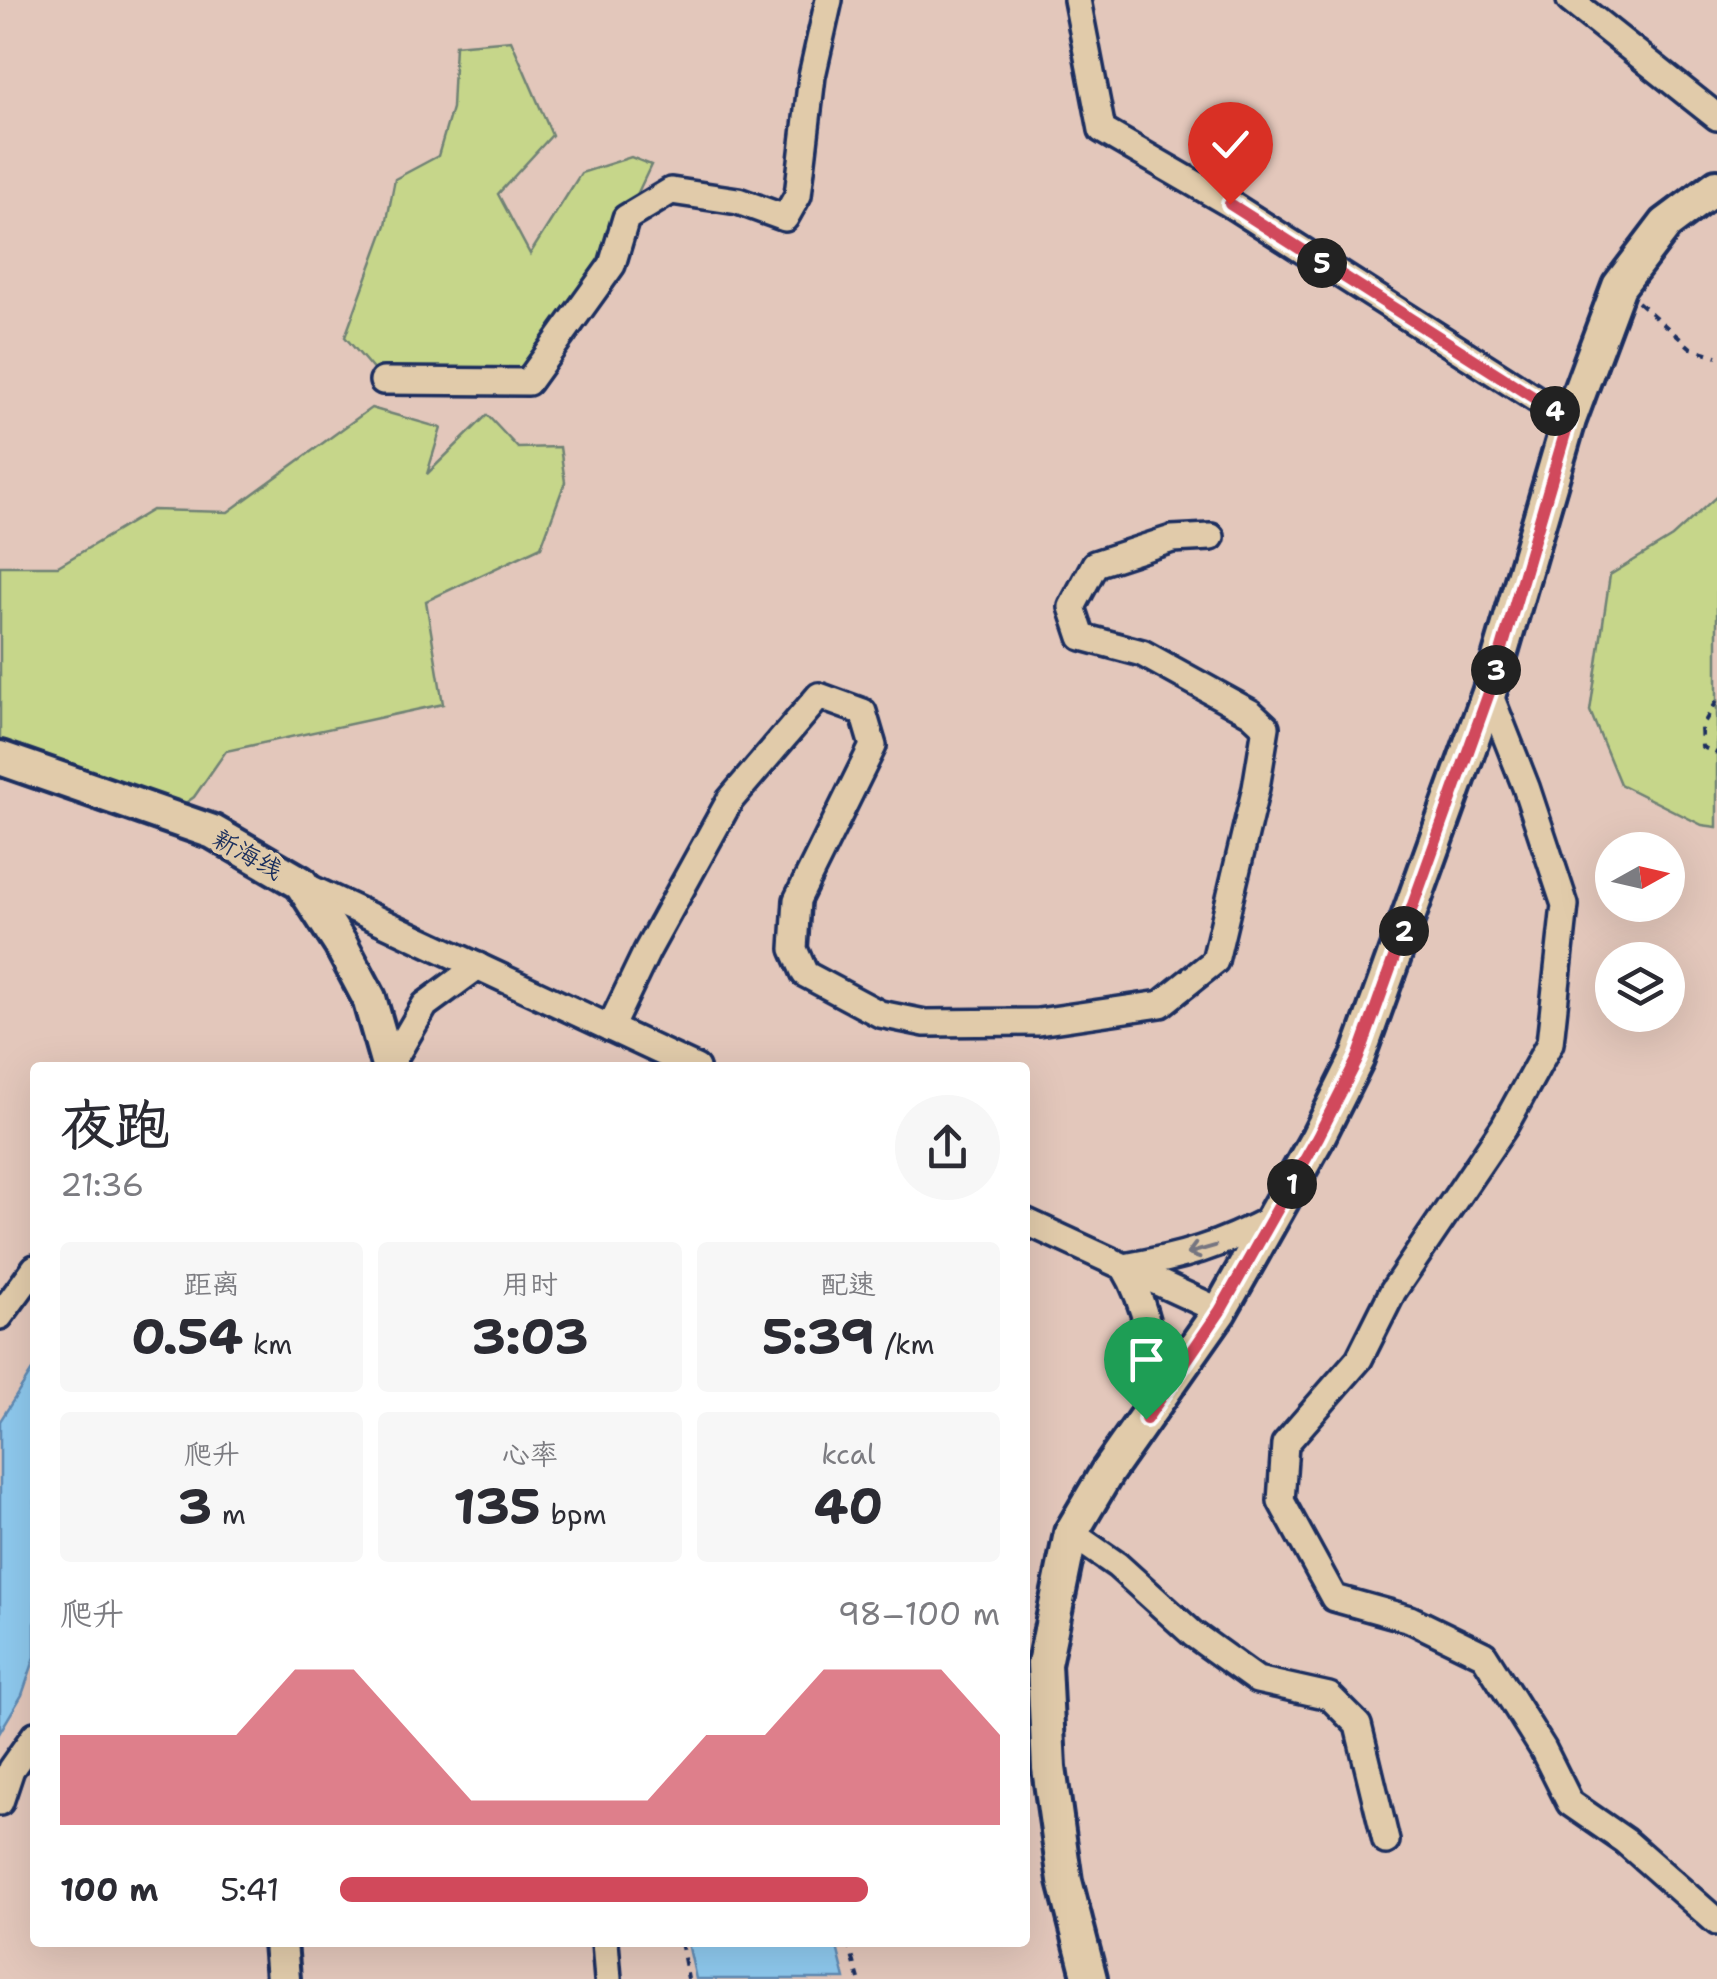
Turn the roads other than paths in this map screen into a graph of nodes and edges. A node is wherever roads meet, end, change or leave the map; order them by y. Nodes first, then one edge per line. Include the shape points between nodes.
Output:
1 (829, 0) edge
2 (1077, 0) edge
3 (1570, 0) edge
4 (1717, 117) edge
5 (1717, 186) edge
6 (383, 381) dead end
7 (1569, 420) junction
8 (1211, 537) dead end
9 (1489, 693) junction
10 (0, 758) edge
11 (301, 883) junction
12 (478, 966) junction
13 (610, 1028) junction
14 (389, 1062) edge
15 (392, 1062) edge
16 (683, 1062) edge
17 (1273, 1218) junction
18 (1030, 1223) edge
19 (1124, 1267) junction
20 (30, 1275) edge
21 (1220, 1311) junction
22 (0, 1316) edge
23 (1160, 1400) junction
24 (1071, 1533) junction
25 (30, 1741) edge
26 (0, 1802) edge
27 (1386, 1840) dead end
28 (1717, 1922) edge
29 (280, 1947) edge
30 (605, 1947) edge
31 (283, 1979) edge
32 (608, 1979) edge
33 (1090, 1979) edge

1 - 6 street via 798,195 785,218 738,201 670,191 626,218 612,265 528,382
2 - 7 street via 1102,130
3 - 4 street
5 - 7 main road via 1666,224 1619,286
7 - 9 main road
8 - 13 street via 1172,538 1094,564 1072,607 1082,637 1142,653 1266,727 1215,960 1161,1004 1038,1022 924,1024 880,1014 805,974 794,949 796,900 873,746 863,712 820,696 730,800
9 - 17 main road via 1358,1058
9 - 28 street via 1564,905 1550,1044 1504,1127 1393,1291 1358,1360 1285,1444 1281,1501 1334,1598 1410,1619 1484,1656 1570,1803 1625,1841
10 - 11 main road, 新海线 via 213,832
11 - 12 street
11 - 14 main road, 新海线 via 369,998
12 - 13 street
12 - 15 street via 425,1006
13 - 16 street
17 -> 19 street via 1200,1252
17 - 21 main road
18 - 19 street
19 - 21 street
19 - 23 street via 1137,1288
20 - 22 street
21 - 23 main road
23 - 24 main road
24 - 27 street via 1257,1680 1329,1696 1358,1725
24 - 33 main road via 1044,1664 1064,1881
25 - 26 street
29 - 31 main road
30 - 32 street

